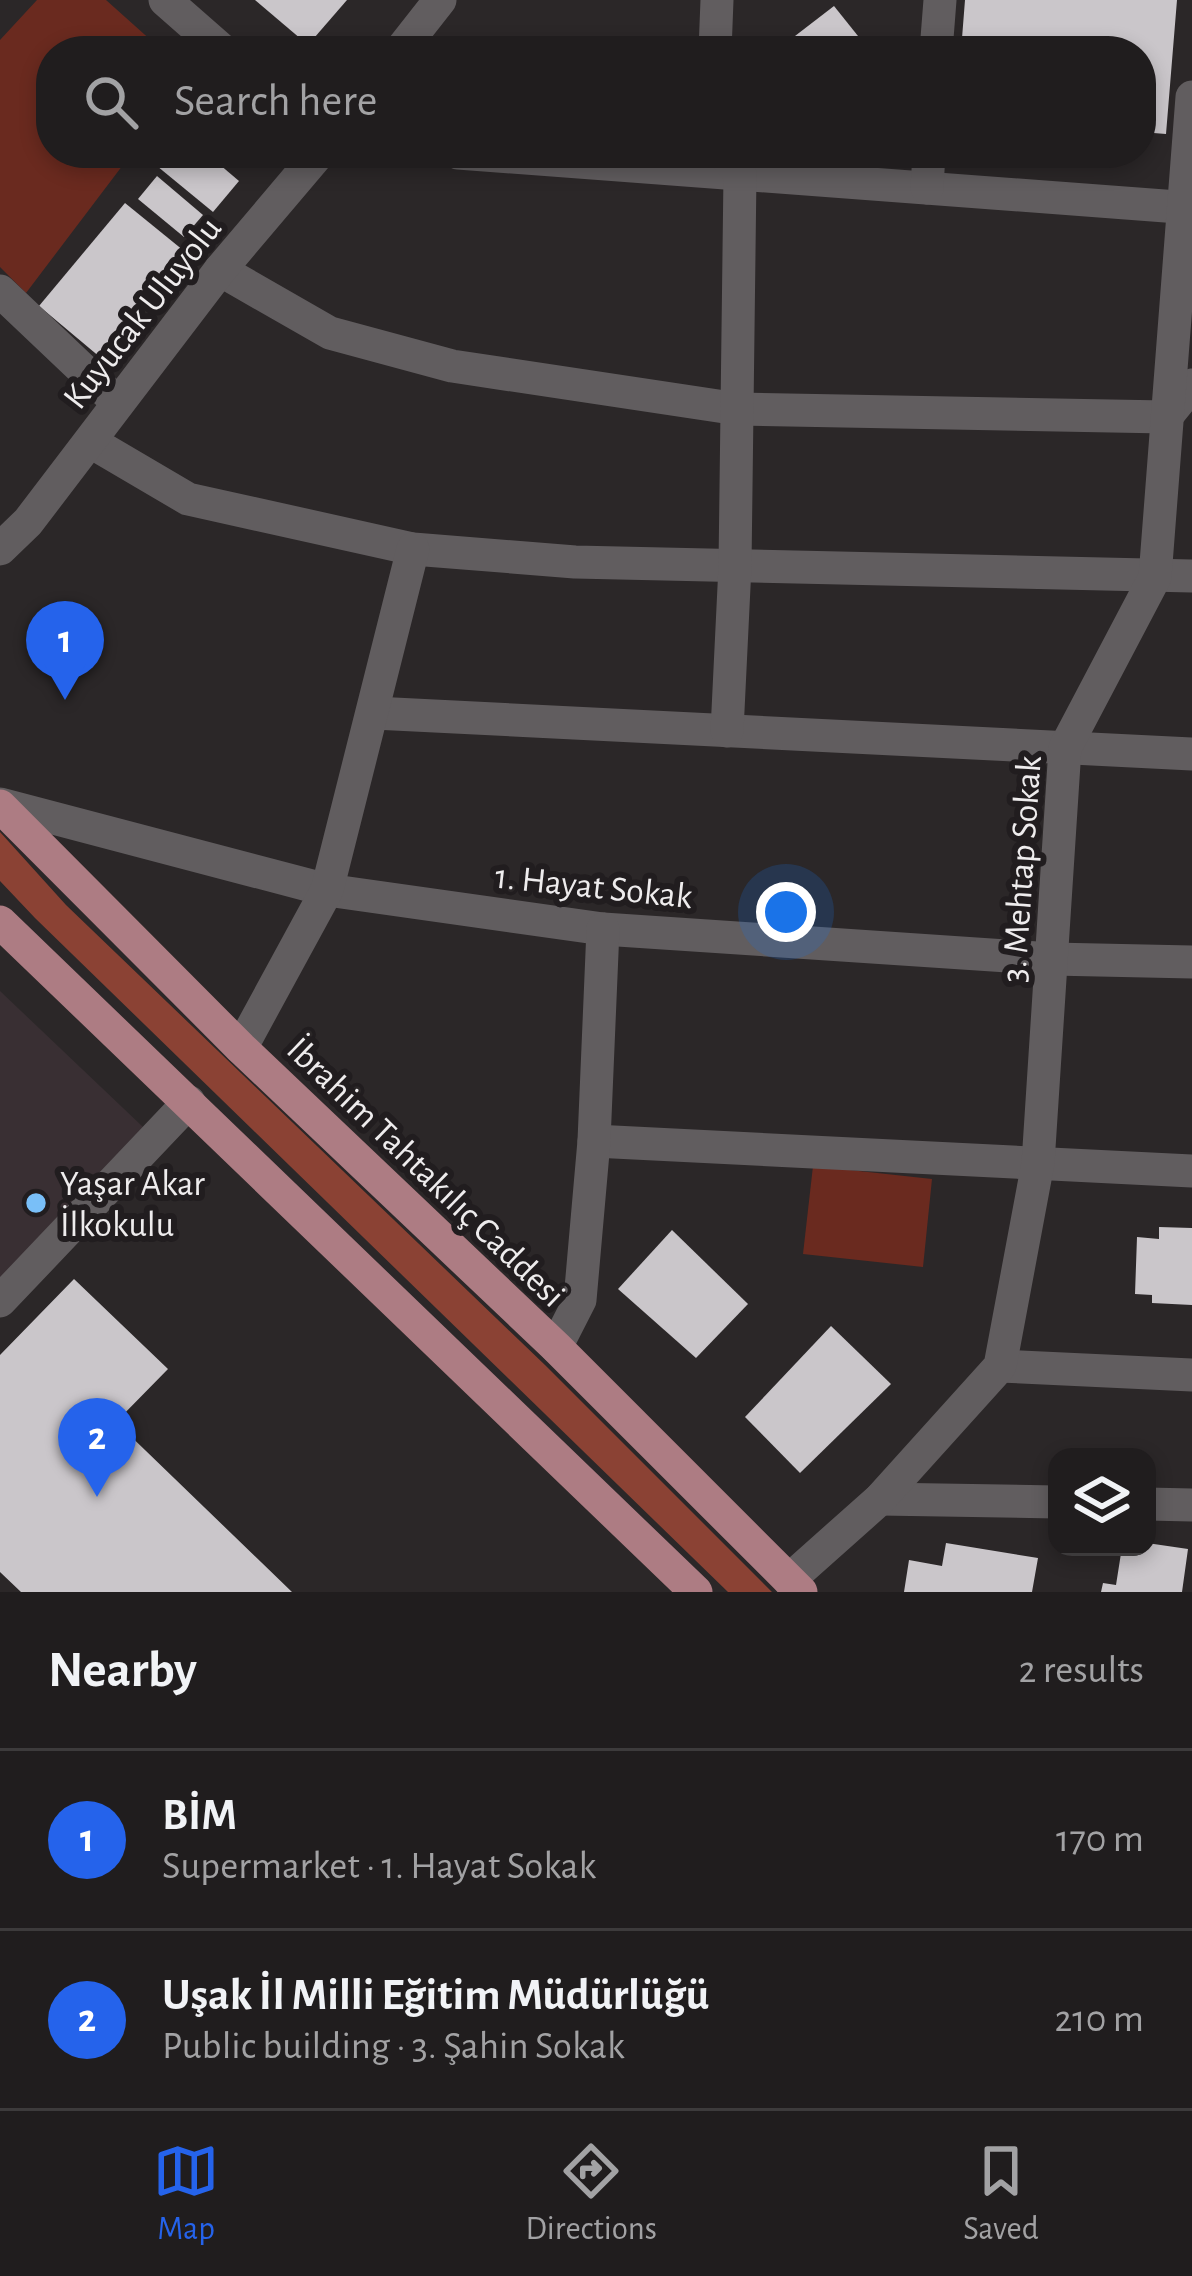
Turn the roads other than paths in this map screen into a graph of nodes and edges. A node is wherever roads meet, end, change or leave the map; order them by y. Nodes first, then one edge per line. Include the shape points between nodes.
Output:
1 (165, 0) edge
2 (440, 0) edge
3 (717, 0) edge
4 (940, 0) edge
5 (206, 36) edge
6 (412, 36) edge
7 (716, 36) edge
8 (937, 36) edge
9 (1192, 97) edge
10 (306, 168) edge
11 (732, 168) edge
12 (764, 168) edge
13 (928, 168) edge
14 (927, 188) junction
15 (1189, 208) edge
16 (220, 270) junction
17 (0, 291) edge
18 (1192, 385) edge
19 (117, 402) junction
20 (738, 409) junction
21 (1166, 416) junction
22 (91, 442) junction
23 (28, 522) junction
24 (0, 549) edge
25 (413, 549) junction
26 (735, 566) junction
27 (0, 570) edge
28 (1192, 576) edge
29 (1155, 577) junction
30 (374, 713) junction
31 (727, 731) junction
32 (1065, 748) junction
33 (1192, 754) edge
34 (0, 805) edge
35 (327, 890) junction
36 (0, 922) edge
37 (603, 929) junction
38 (1052, 959) junction
39 (1192, 962) edge
40 (241, 1048) junction
41 (188, 1102) junction
42 (594, 1141) junction
43 (1038, 1163) junction
44 (1192, 1171) edge
45 (0, 1301) edge
46 (556, 1347) junction
47 (1000, 1366) junction
48 (1192, 1376) edge
49 (880, 1499) junction
50 (1048, 1502) edge
51 (1156, 1504) edge
52 (1192, 1504) edge
53 (795, 1586) edge
54 (695, 1592) edge

1 - 5 street
2 - 6 street
3 - 7 street
4 - 8 street
9 - 15 street, 3. Mehtap Sokak
10 - 16 street, Kuyucak Uluyolu
11 - 20 street
12 - 14 street
13 - 14 street
14 - 15 street
15 - 21 street, 3. Mehtap Sokak
16 - 19 street, Kuyucak Uluyolu
16 - 20 street via 350,339 452,366
17 - 19 street
18 - 21 street
19 - 22 street, Kuyucak Uluyolu
20 - 21 street
20 - 26 street
21 - 29 street, 3. Mehtap Sokak
22 - 23 street, Kuyucak Uluyolu
22 - 25 street via 188,499
23 - 24 street
23 - 27 street
25 - 26 street
25 - 30 street
26 - 29 street
26 - 31 street
28 - 29 street
29 - 32 street, 3. Mehtap Sokak
30 - 31 street
30 - 35 street
31 - 32 street
32 - 33 street
32 - 38 street, 3. Mehtap Sokak
34 - 35 street, 1. Hayat Sokak
34 - 40 main road, İbrahim Tahtakılıç Caddesi
35 - 37 street, 1. Hayat Sokak
35 - 40 street
36 - 41 main road
37 - 38 street, 1. Hayat Sokak
37 - 42 street
38 - 39 street, 1. Hayat Sokak
38 - 43 street, 3. Mehtap Sokak
40 - 46 main road, İbrahim Tahtakılıç Caddesi
41 - 45 street
41 - 54 main road
42 - 43 street
42 - 46 street via 580,1300
43 - 44 street
43 - 47 street, 3. Mehtap Sokak
46 - 53 main road, İbrahim Tahtakılıç Caddesi
47 - 48 street
47 - 49 street
49 - 50 street
49 - 53 street
51 - 52 street

